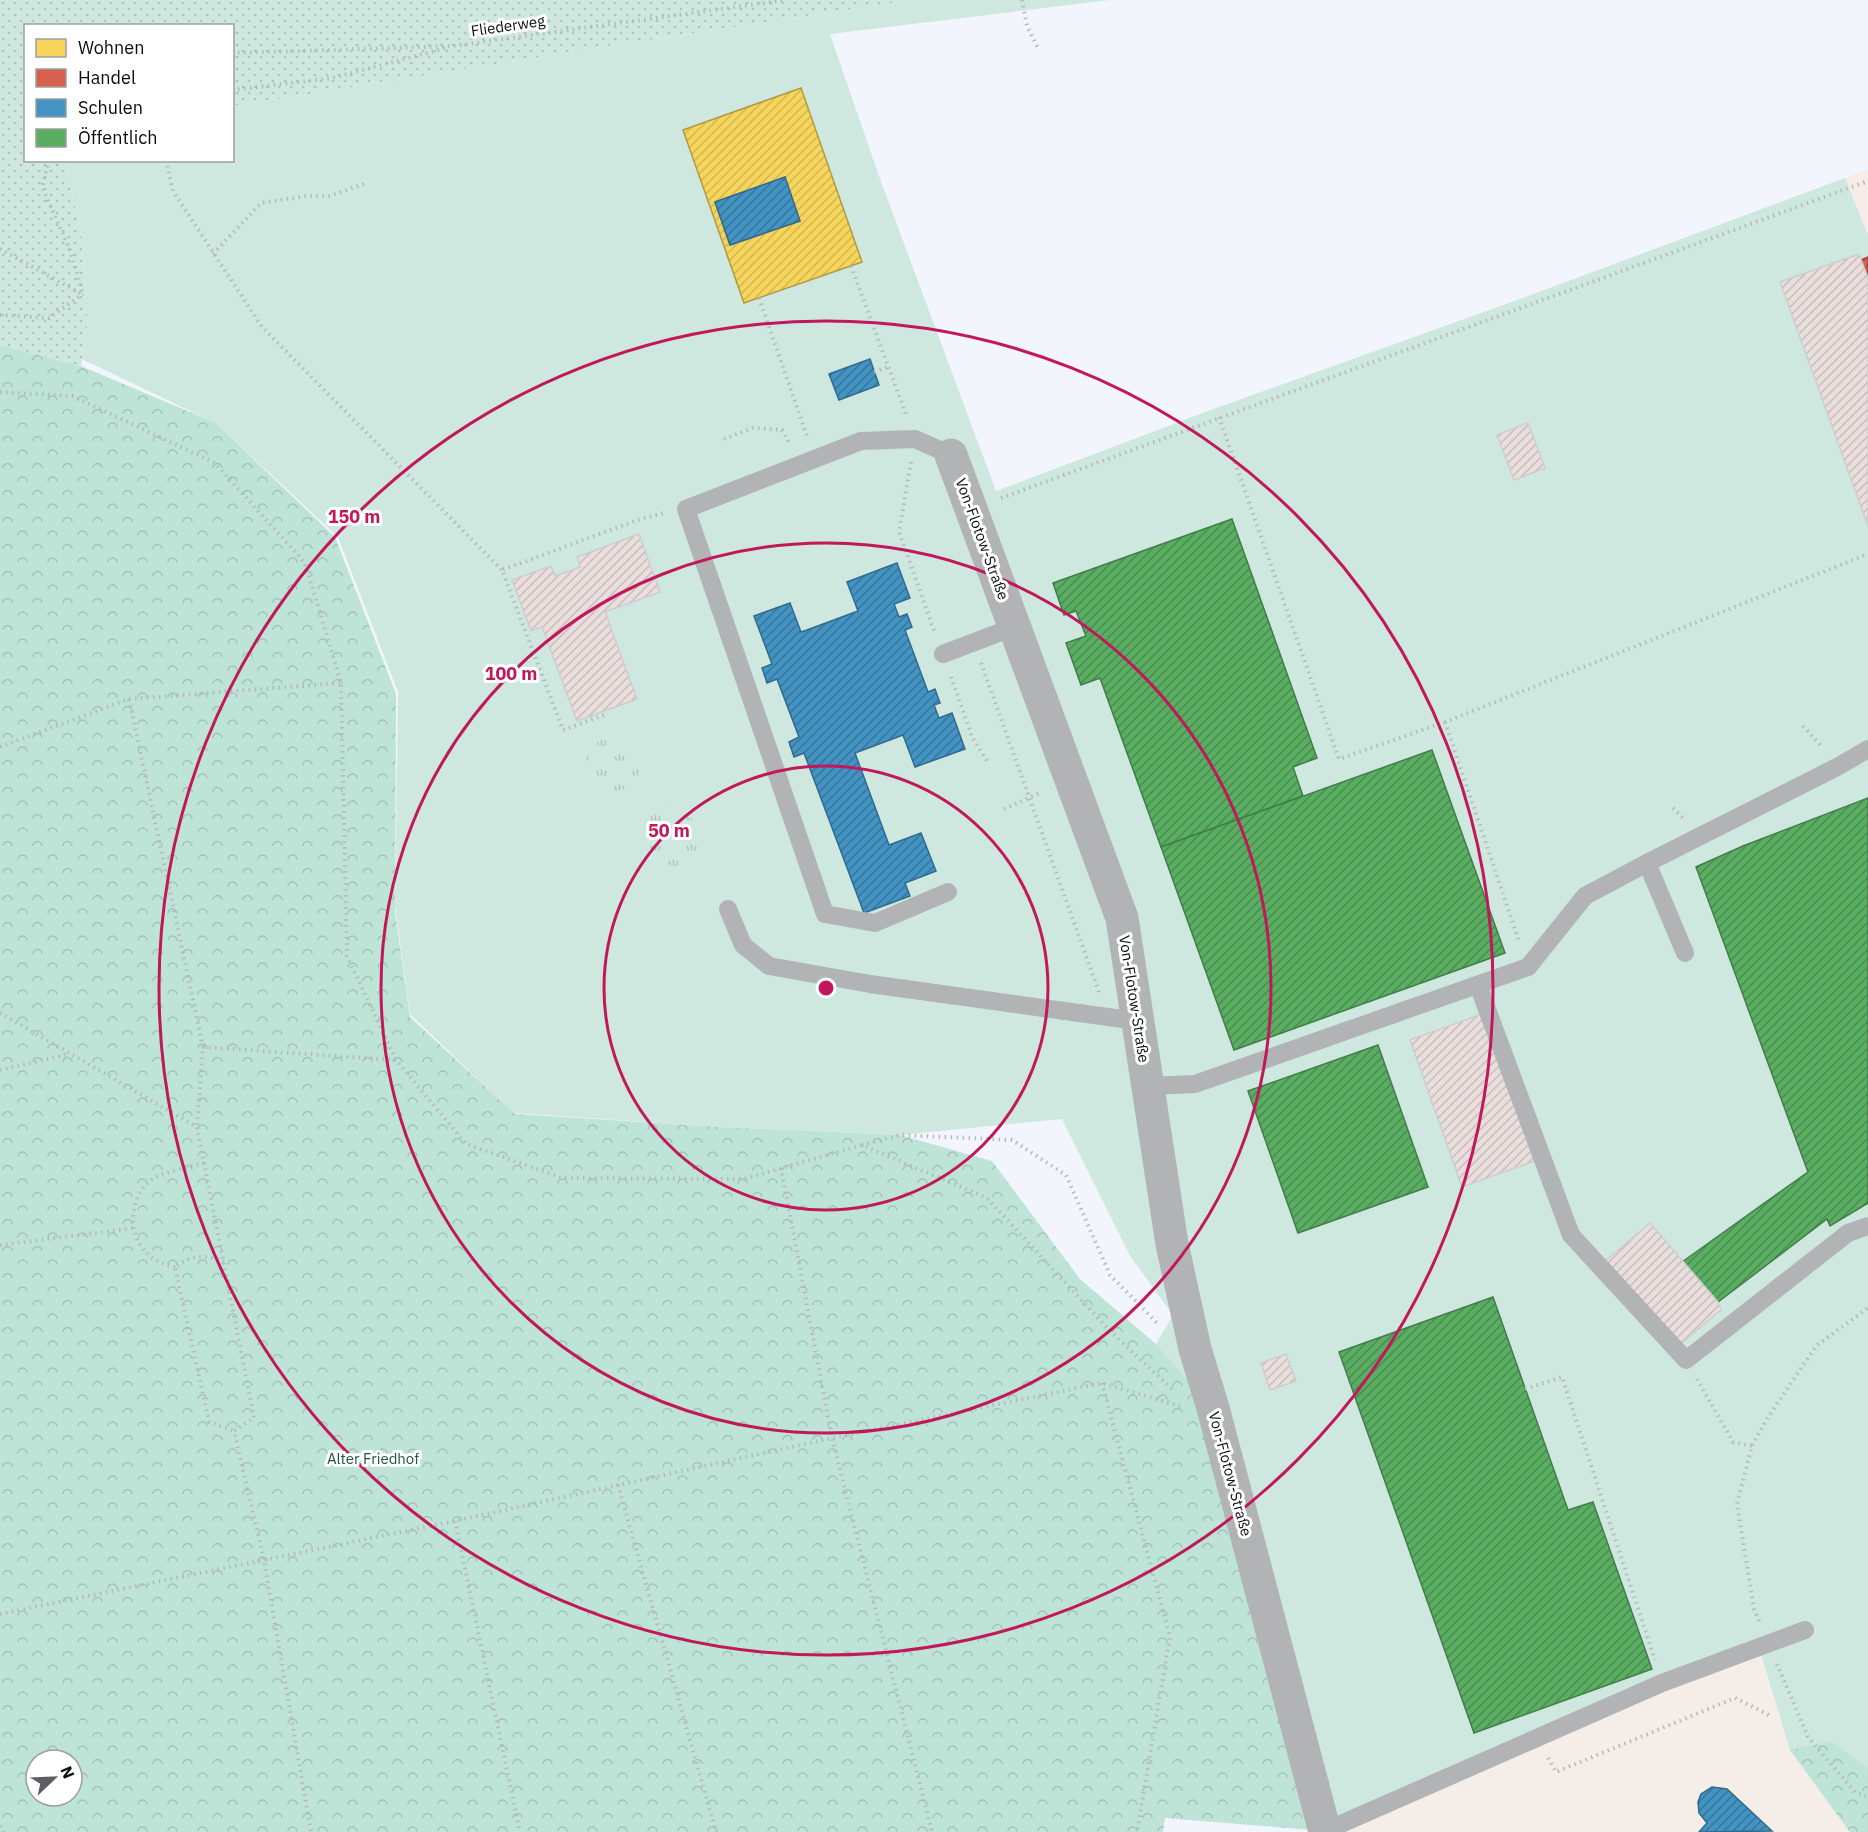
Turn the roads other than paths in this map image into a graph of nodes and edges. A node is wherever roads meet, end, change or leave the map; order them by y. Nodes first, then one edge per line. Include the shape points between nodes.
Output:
1 (951, 455) joint
2 (1014, 627) junction
3 (943, 654) road end
4 (1868, 749) edge
5 (1647, 863) junction
6 (948, 892) dead end
7 (728, 909) dead end
8 (1684, 953) dead end
9 (1478, 985) junction
10 (1137, 1021) junction
11 (1148, 1086) junction
12 (1868, 1226) edge
13 (1805, 1630) dead end
14 (1325, 1831) edge

1 - 2 street, Von-Flotow-Straße
1 - 6 lane, Von-Flotow-Straße via 915,439 861,441 686,509 825,914 875,923
2 - 3 lane
2 - 10 street, Von-Flotow-Straße via 1122,918
4 - 5 lane
5 - 8 lane
5 - 9 lane via 1585,896 1528,967
7 - 10 lane via 743,945 769,966
9 - 11 lane via 1196,1084
9 - 12 lane via 1571,1236 1686,1360 1848,1233
10 - 11 street, Von-Flotow-Straße
11 - 14 street, Von-Flotow-Straße via 1172,1244 1204,1409
13 - 14 lane via 1662,1683

